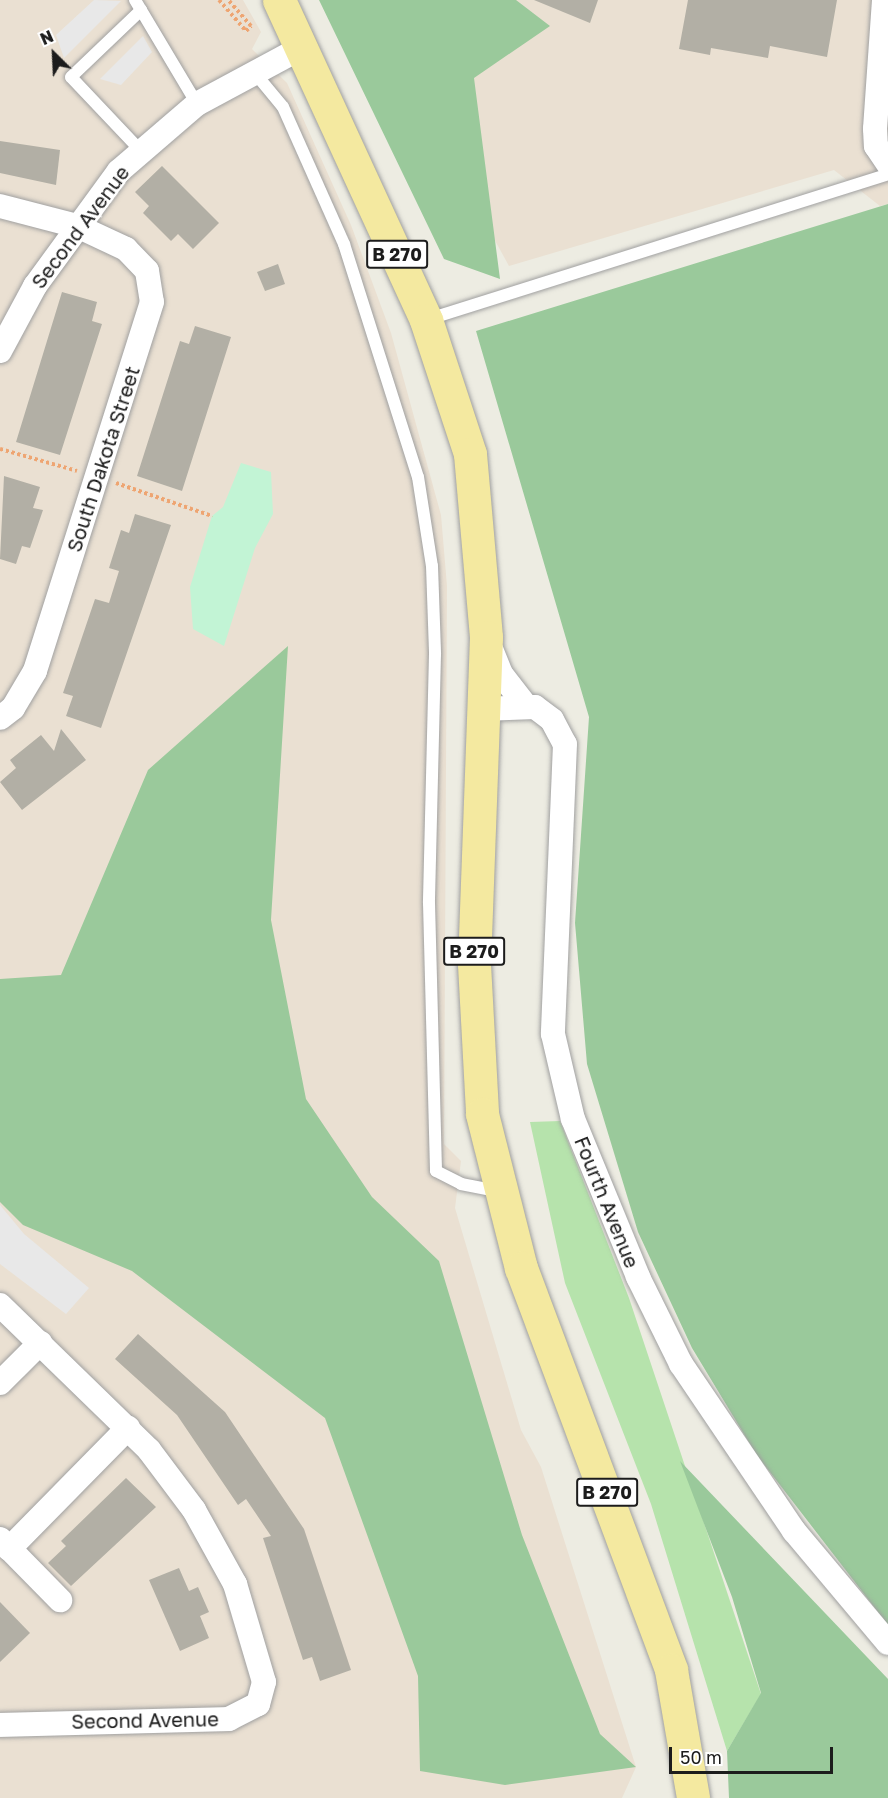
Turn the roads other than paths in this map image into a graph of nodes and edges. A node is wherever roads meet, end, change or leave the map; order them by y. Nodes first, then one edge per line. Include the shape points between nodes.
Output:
1 (279, 0) edge
2 (884, 0) edge
3 (138, 5) edge
4 (303, 47) junction
5 (254, 72) junction
6 (197, 104) junction
7 (140, 150) junction
8 (888, 164) edge
9 (888, 174) edge
10 (0, 206) edge
11 (77, 226) junction
12 (426, 320) junction
13 (0, 351) edge
14 (486, 637) junction
15 (526, 706) junction
16 (482, 709) junction
17 (0, 718) edge
18 (500, 1192) junction
19 (0, 1305) edge
20 (40, 1343) junction
21 (0, 1383) edge
22 (128, 1428) junction
23 (5, 1544) edge
24 (60, 1600) dead end
25 (888, 1643) edge
26 (0, 1725) edge
27 (693, 1798) edge

1 - 4 main road, B 270
2 - 8 street via 875,129 876,146
3 - 6 lane
3 - 7 lane via 71,77
4 - 5 street, Second Avenue
4 - 12 main road, B 270
5 - 6 street, Second Avenue
5 - 18 lane via 283,107 344,244 418,477 432,566 435,654 429,903 436,1171 461,1184
6 - 7 street, Second Avenue
7 - 11 street, Second Avenue
9 - 12 lane
10 - 11 street, South Dakota Street
11 - 13 street, Second Avenue
11 - 17 street, South Dakota Street via 140,260 151,282 152,302 35,671 13,708
12 - 14 main road, B 270 via 470,454
14 - 15 street, Fourth Avenue via 501,674
14 - 16 main road, B 270
15 - 16 street
15 - 25 street, Fourth Avenue via 545,712 565,744 553,1034 573,1119 638,1277 681,1364 794,1531
16 - 18 main road, B 270 via 476,1048 482,1114
18 - 27 main road, B 270 via 544,1333 664,1648
19 - 20 street, Second Avenue
20 - 21 street
20 - 22 street, Second Avenue
22 - 23 street
22 - 26 street, Second Avenue via 173,1480 219,1549 249,1620 262,1694 258,1704 229,1719
23 - 24 street

